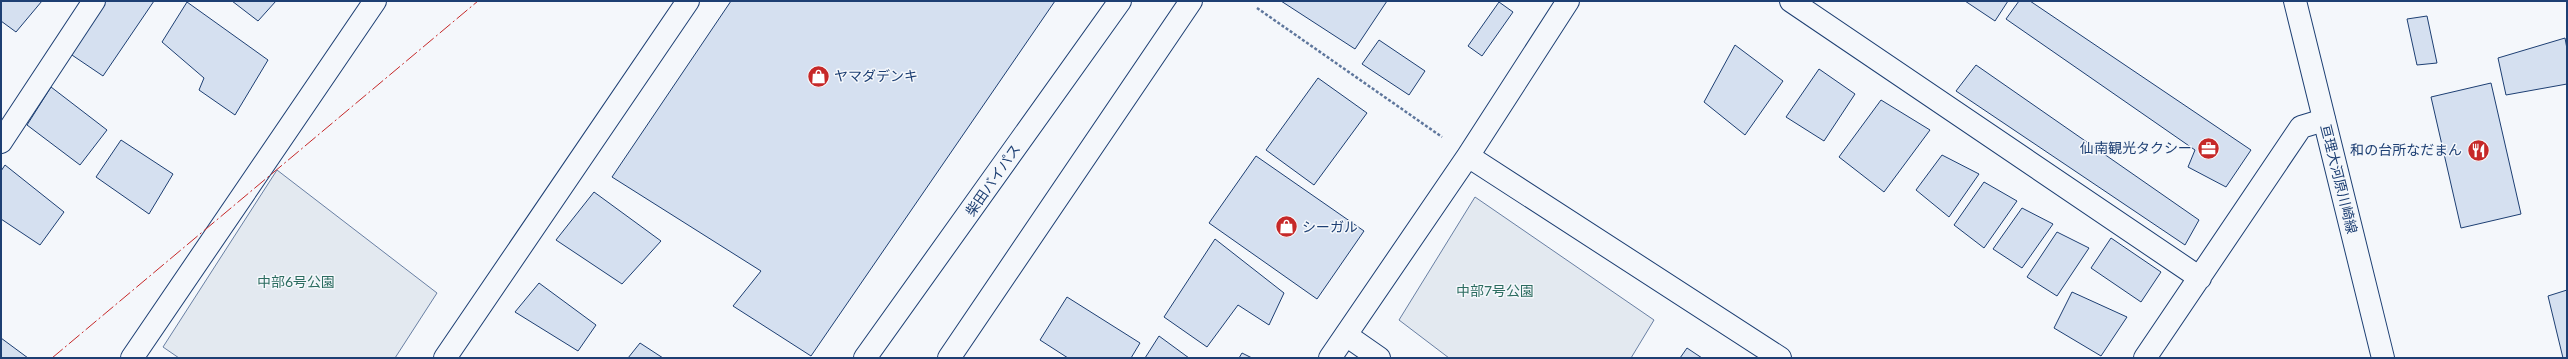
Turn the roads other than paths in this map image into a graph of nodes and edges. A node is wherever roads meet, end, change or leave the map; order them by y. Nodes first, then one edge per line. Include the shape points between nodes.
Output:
1 (94, 1) edge
2 (375, 1) edge
3 (688, 1) edge
4 (1120, 1) edge
5 (1191, 1) edge
6 (1568, 1) edge
7 (1791, 1) edge
8 (2295, 1) edge
9 (2324, 120) junction
10 (1, 142) edge
11 (1468, 156) junction
12 (2200, 278) junction
13 (1346, 335) junction
14 (132, 358) edge
15 (445, 358) edge
16 (866, 358) edge
17 (949, 358) edge
18 (1330, 358) edge
19 (1379, 358) edge
20 (1780, 358) edge
21 (2145, 358) edge
22 (2383, 358) edge

1 - 10 main road
2 - 14 main road
3 - 15 main road
4 - 16 main road, 柴田バイパス
5 - 17 main road
6 - 11 main road
7 - 12 main road
8 - 9 main road, 亘理大河原川崎線
9 - 12 main road via 2301,127
9 - 22 main road, 亘理大河原川崎線
11 - 13 main road
11 - 20 main road
12 - 21 main road
13 - 18 main road
13 - 19 main road

